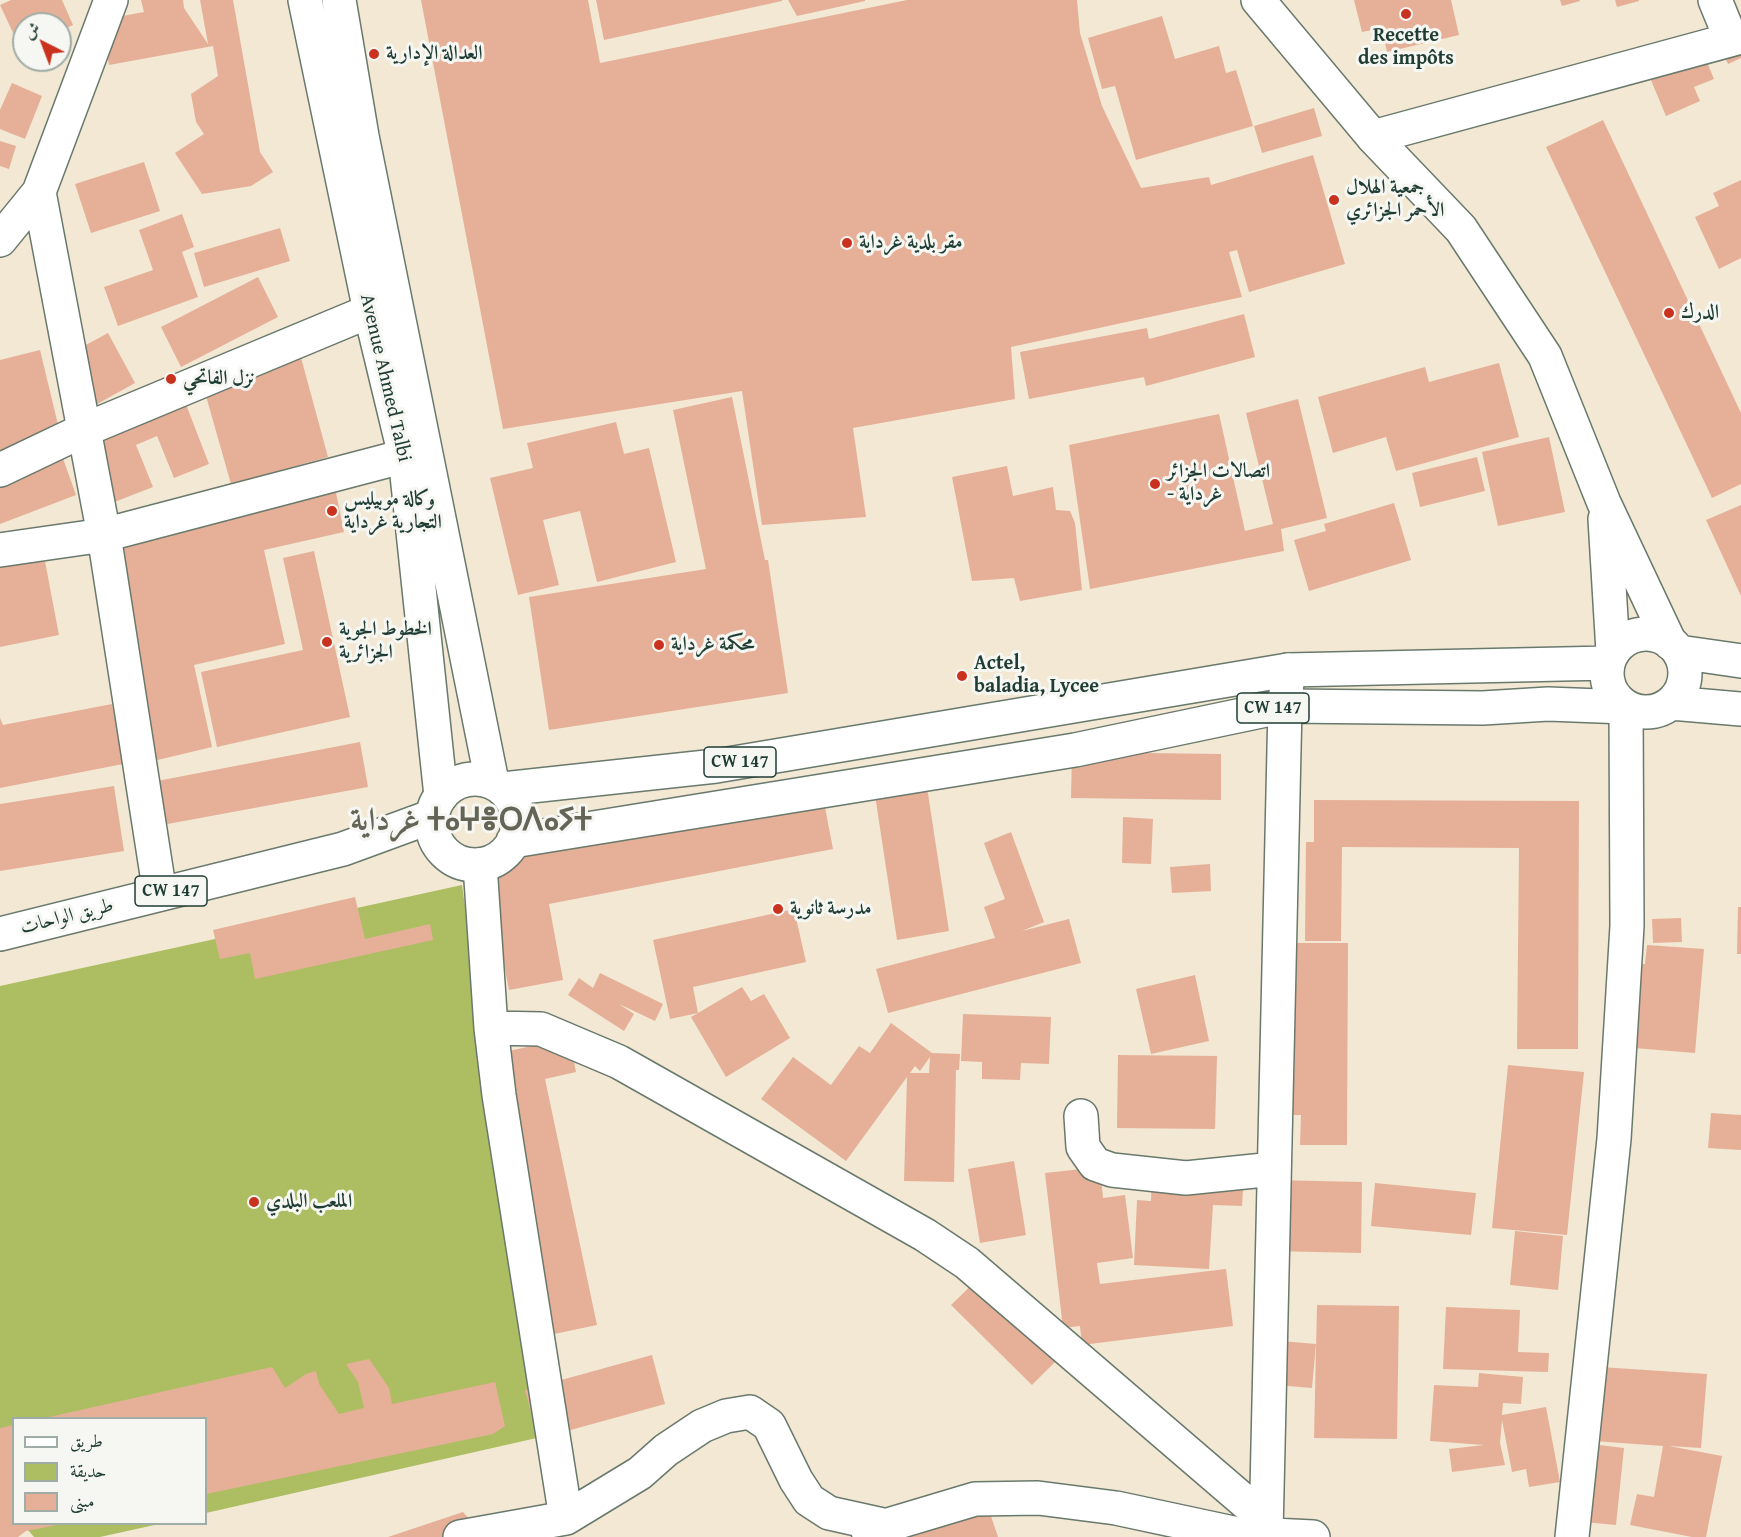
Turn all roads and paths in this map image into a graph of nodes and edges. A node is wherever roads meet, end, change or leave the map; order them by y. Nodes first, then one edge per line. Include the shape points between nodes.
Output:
1 (111, 0) edge
2 (305, 0) edge
3 (339, 0) edge
4 (1258, 0) edge
5 (1715, 0) edge
6 (1736, 38) edge
7 (1373, 137) junction
8 (39, 192) junction
9 (0, 240) edge
10 (370, 311) junction
11 (84, 430) junction
12 (405, 456) junction
13 (0, 470) edge
14 (1604, 503) junction
15 (104, 535) junction
16 (0, 550) edge
17 (1675, 647) junction
18 (1610, 658) junction
19 (1741, 661) edge
20 (1288, 670) junction
21 (1671, 704) junction
22 (1285, 706) junction
23 (1626, 707) junction
24 (1741, 709) edge
25 (498, 786) junction
26 (437, 806) junction
27 (513, 841) junction
28 (343, 849) junction
29 (442, 850) junction
30 (480, 865) junction
31 (160, 894) junction
32 (0, 934) edge
33 (491, 1028) junction
34 (1081, 1116) dead end
35 (1274, 1169) junction
36 (566, 1518) junction
37 (888, 1526) junction
38 (1266, 1526) junction
39 (1233, 1535) edge
40 (460, 1537) edge
41 (846, 1537) edge
42 (1313, 1537) edge
43 (1572, 1537) edge

1 - 8 street
2 - 10 street, Avenue Ahmed Talbi
3 - 25 street via 362,136
4 - 7 street
5 - 6 street
6 - 7 street
7 - 14 street via 1461,229 1545,357
8 - 9 street
8 - 11 street
10 - 11 street
10 - 12 street, Avenue Ahmed Talbi
11 - 13 street
11 - 15 street
12 - 15 street
12 - 26 street, Avenue Ahmed Talbi
14 - 17 street
14 - 18 street
15 - 16 street
15 - 31 street
17 - 18 street via 1659,636 1646,634 1622,642
17 - 19 street
17 - 21 street via 1684,663 1684,684
18 - 20 street, CW 147
18 - 23 street via 1610,688
20 - 22 street
20 - 25 street, CW 147 via 716,766
21 - 23 street, CW 147 via 1651,712
21 - 24 street, CW 147
22 - 23 street, CW 147
22 - 27 street, CW 147 via 1075,750
22 - 35 street
23 - 43 street via 1627,927 1614,1139
25 - 26 street via 478,779 464,780 451,786
25 - 27 street via 513,800 518,814
26 - 28 street, طريق الواحات
26 - 29 street via 434,834
27 - 30 street via 494,861
28 - 29 street, طريق الواحات / CW 147
28 - 31 street, طريق الواحات / CW 147
29 - 30 street via 452,859
30 - 33 street
31 - 32 street, طريق الواحات / CW 147
33 - 36 street
33 - 38 street via 541,1029 619,1062 925,1235 967,1263
34 - 35 street via 1083,1147 1095,1164 1112,1170 1186,1178
35 - 38 street
36 - 37 street via 640,1473 702,1426 750,1412 769,1425 809,1500 829,1513
36 - 40 street
37 - 39 street via 975,1499 1038,1498 1116,1508
37 - 41 street
38 - 39 street
38 - 42 street

